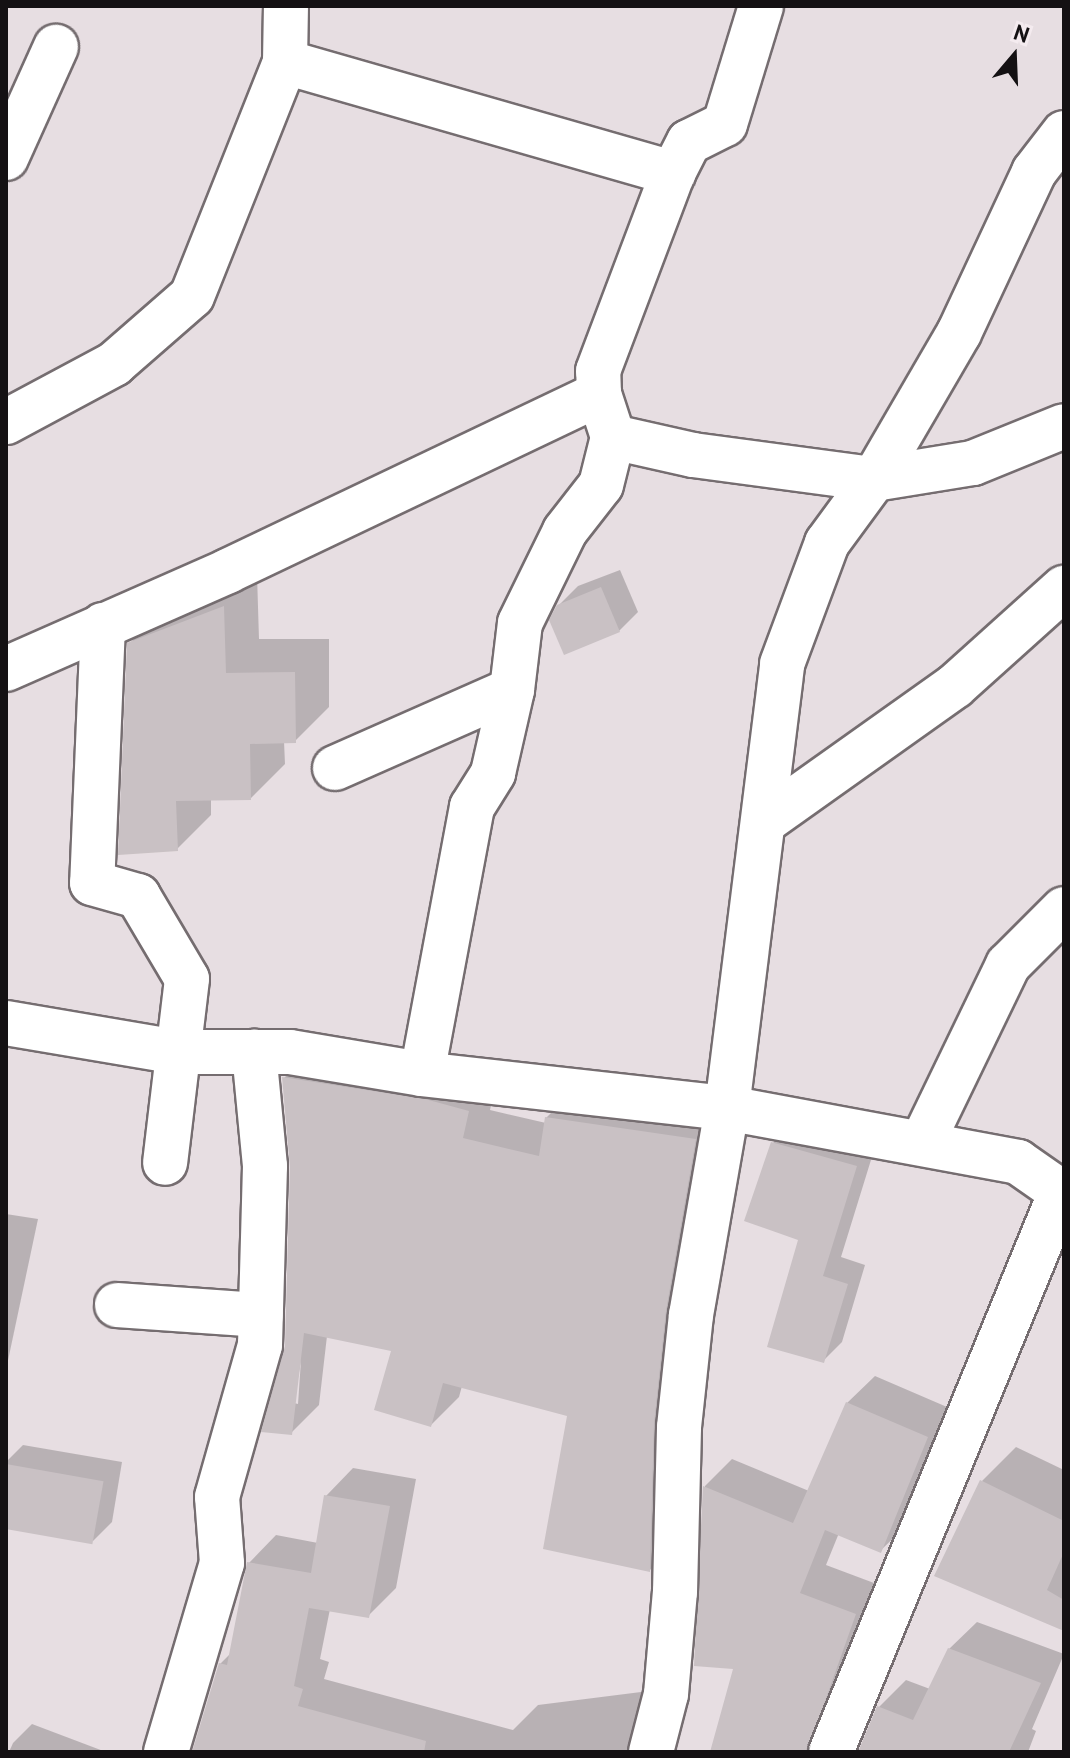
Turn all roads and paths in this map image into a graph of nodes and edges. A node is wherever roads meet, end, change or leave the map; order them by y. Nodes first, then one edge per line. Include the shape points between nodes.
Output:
1 (286, 6) edge
2 (761, 6) edge
3 (56, 47) dead end
4 (285, 62) junction
5 (1064, 133) edge
6 (6, 158) edge
7 (673, 173) junction
8 (599, 394) junction
9 (6, 422) edge
10 (1064, 426) edge
11 (613, 437) junction
12 (874, 479) junction
13 (1064, 588) edge
14 (103, 625) junction
15 (6, 669) edge
16 (512, 690) junction
17 (335, 768) dead end
18 (765, 821) junction
19 (1064, 909) edge
20 (6, 1023) edge
21 (177, 1052) junction
22 (254, 1052) junction
23 (422, 1074) junction
24 (727, 1108) junction
25 (922, 1143) junction
26 (165, 1163) dead end
27 (117, 1305) dead end
28 (261, 1315) junction
29 (166, 1752) edge
30 (651, 1752) edge
31 (831, 1752) edge

1 - 4 street
2 - 7 street via 725,124 689,142
3 - 6 street
4 - 7 street
4 - 9 street via 192,296 114,364
5 - 12 street via 1034,172 959,333
7 - 8 street via 598,371
8 - 11 street
8 - 14 street
10 - 12 street via 973,463
11 - 12 street via 693,455
11 - 16 street via 601,485 565,531 520,623
12 - 18 street via 827,543 782,664
13 - 18 street via 955,686
14 - 15 street
14 - 21 street via 92,883 138,896 187,979
16 - 17 street
16 - 23 street via 493,773 472,807
18 - 24 street
19 - 25 street via 1008,965
20 - 21 street
21 - 22 street
21 - 26 street
22 - 23 street via 290,1052
22 - 28 street via 265,1166
23 - 24 street
24 - 25 street
24 - 30 street via 691,1315 679,1427 675,1592 666,1694
25 - 31 street via 1018,1162 1061,1192
27 - 28 street
28 - 29 street via 260,1345 217,1497 222,1563

